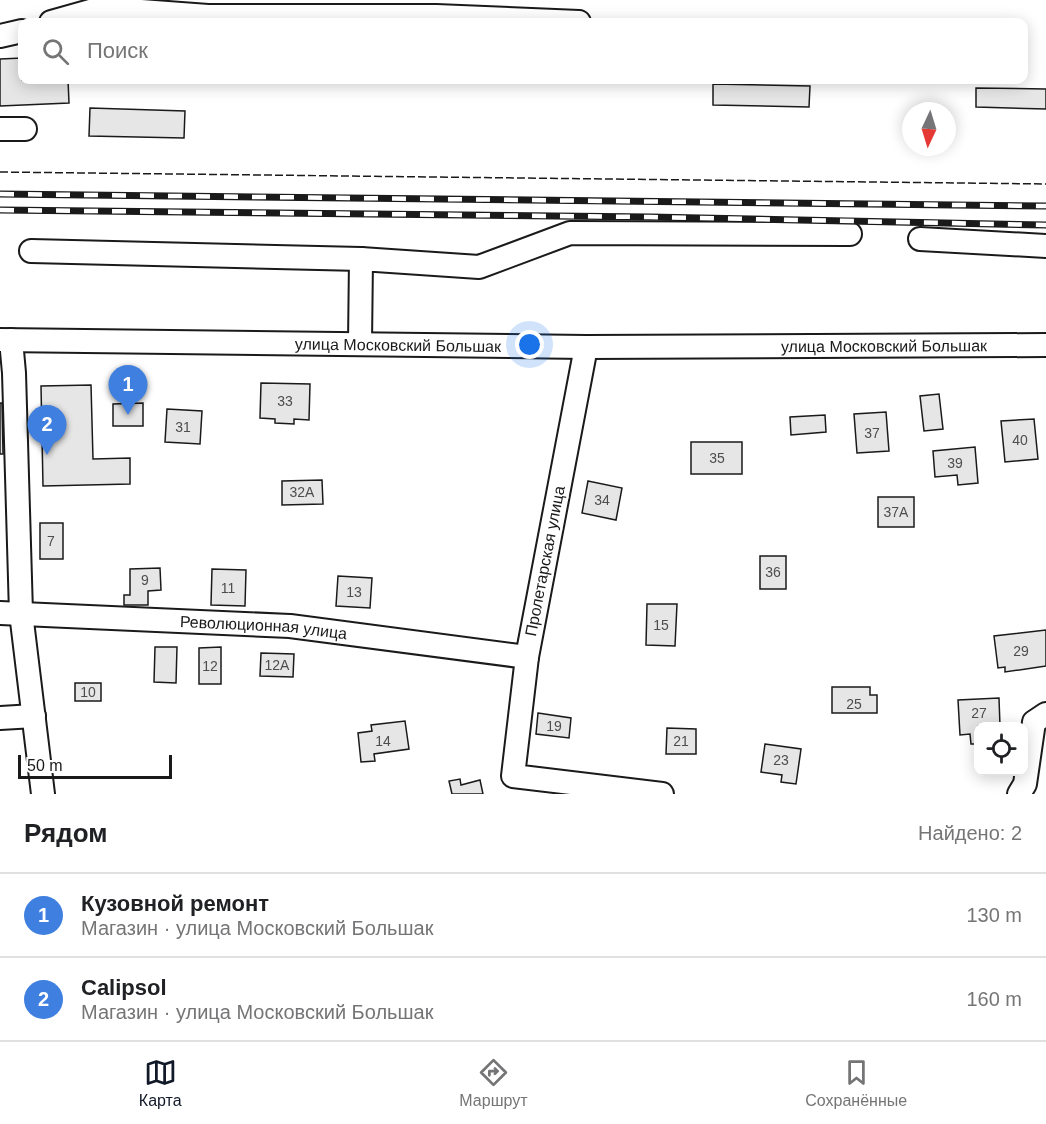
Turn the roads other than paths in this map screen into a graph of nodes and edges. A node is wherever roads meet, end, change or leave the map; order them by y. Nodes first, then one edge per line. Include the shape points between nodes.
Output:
1 (65, 18) edge
2 (484, 18) edge
3 (18, 32) edge
4 (0, 36) edge
5 (0, 129) edge
6 (25, 129) dead end
7 (850, 234) dead end
8 (920, 239) dead end
9 (1046, 246) edge
10 (31, 251) dead end
11 (361, 259) junction
12 (5, 340) edge
13 (360, 343) junction
14 (1046, 345) edge
15 (586, 347) junction
16 (10, 613) edge
17 (527, 657) junction
18 (1046, 714) edge
19 (34, 716) junction
20 (0, 718) edge
21 (511, 785) edge
22 (44, 794) edge
23 (662, 794) edge
24 (1019, 794) edge

1 - 2 street via 101,8 208,16
3 - 4 street
5 - 6 street
7 - 11 street via 570,233 479,267
8 - 9 street
10 - 11 street
11 - 13 street
12 - 13 street, улица Московский Большак
12 - 16 street via 14,373
13 - 15 street, улица Московский Большак
14 - 15 street, улица Московский Большак
15 - 17 street, Пролетарская улица
16 - 17 street, Революционная улица via 290,626
16 - 19 street
17 - 21 street, Пролетарская улица
18 - 24 street via 1034,722 1025,784
19 - 20 street
19 - 22 street
21 - 23 street, Пролетарская улица

